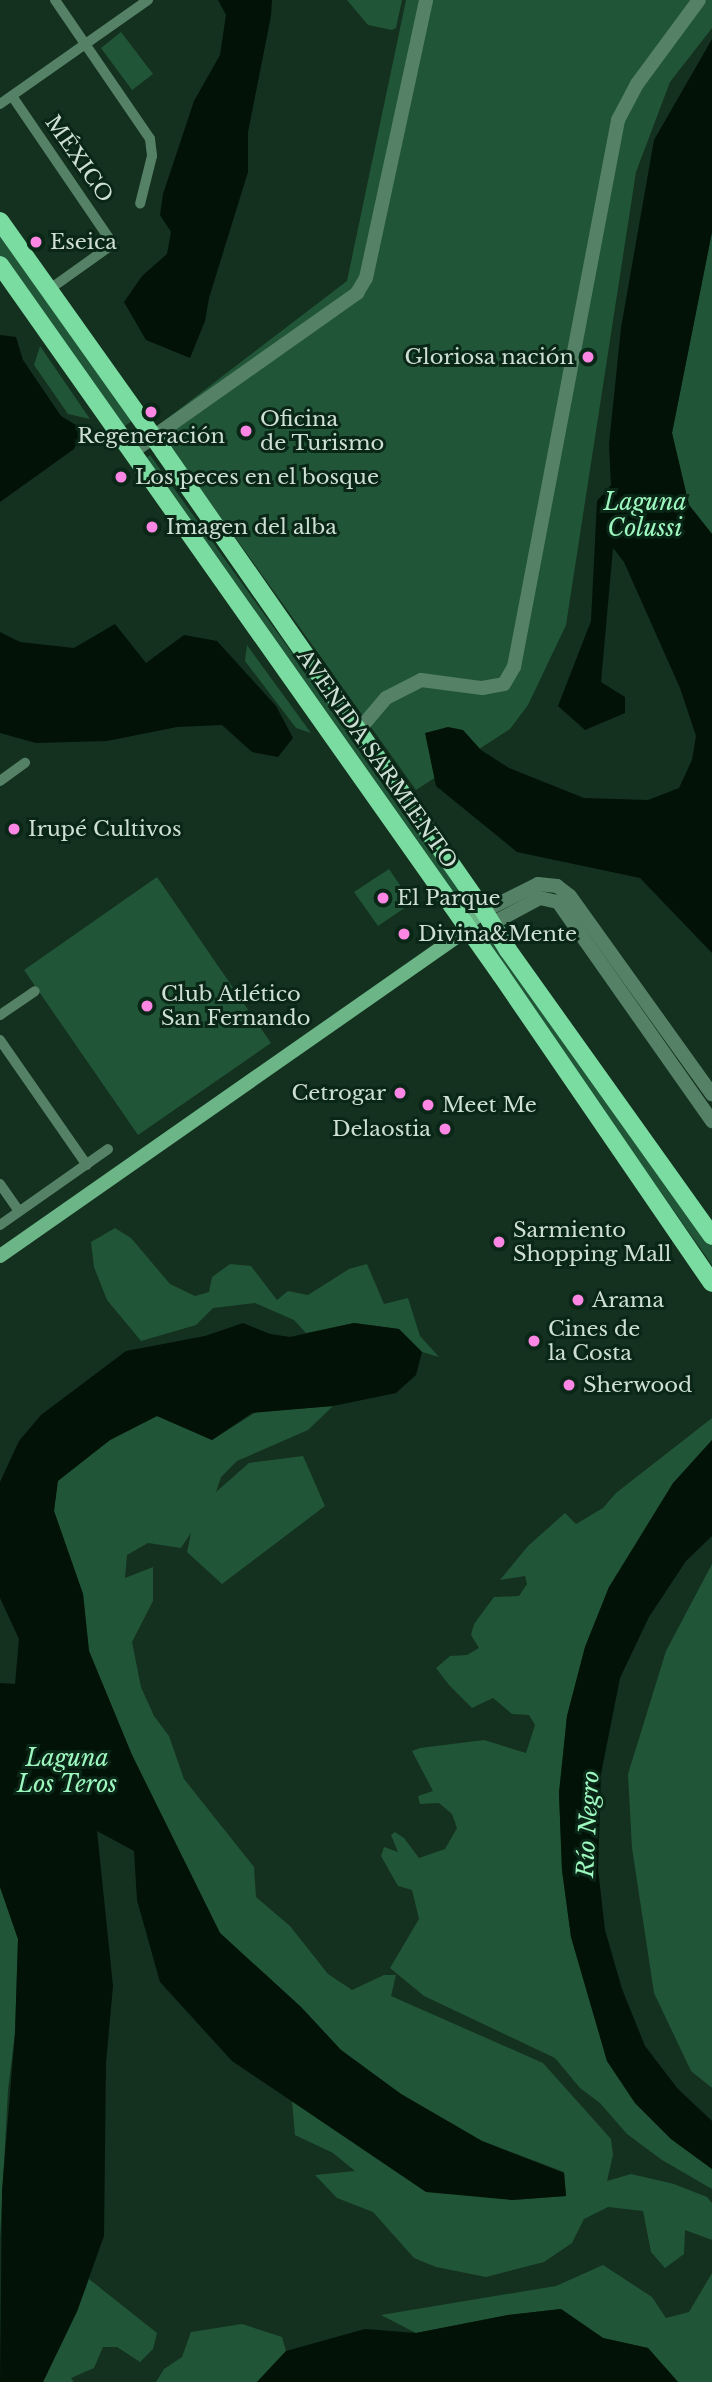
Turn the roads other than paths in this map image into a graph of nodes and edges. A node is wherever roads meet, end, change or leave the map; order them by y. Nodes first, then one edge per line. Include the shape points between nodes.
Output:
1 (55, 0) edge
2 (148, 0) edge
3 (426, 0) edge
4 (699, 0) edge
5 (84, 43) junction
6 (12, 96) junction
7 (0, 104) edge
8 (141, 204) dead end
9 (0, 221) edge
10 (0, 265) edge
11 (47, 291) junction
12 (153, 437) junction
13 (132, 452) junction
14 (358, 731) junction
15 (25, 764) dead end
16 (0, 781) edge
17 (488, 918) junction
18 (466, 932) junction
19 (35, 991) dead end
20 (0, 1015) edge
21 (658, 1033) junction
22 (0, 1040) edge
23 (712, 1094) edge
24 (712, 1121) edge
25 (108, 1149) dead end
26 (87, 1165) junction
27 (0, 1184) edge
28 (19, 1211) junction
29 (0, 1225) edge
30 (712, 1236) edge
31 (0, 1256) edge
32 (712, 1283) edge

1 - 5 street
2 - 5 street
3 - 12 street via 366,278 357,293
4 - 14 street via 637,84 618,120 514,667 503,684 482,688 421,680 386,698
5 - 6 street
5 - 8 street via 150,139 152,156
6 - 7 street
6 - 11 street, MÉXICO via 113,244
9 - 11 main road, AVENIDA SARMIENTO
10 - 13 main road, AVENIDA SARMIENTO
11 - 12 main road, AVENIDA SARMIENTO
12 - 13 street
12 - 14 main road, AVENIDA SARMIENTO
13 - 18 main road, AVENIDA SARMIENTO
14 - 17 main road, AVENIDA SARMIENTO
15 - 16 street
17 - 18 main road
17 - 21 street via 528,886 557,886 570,897
17 - 30 main road, AVENIDA SARMIENTO
18 - 31 main road
18 - 32 main road, AVENIDA SARMIENTO
19 - 20 street
21 - 23 street
21 - 24 street
22 - 26 street
25 - 26 street
26 - 28 street
27 - 28 street
28 - 29 street

